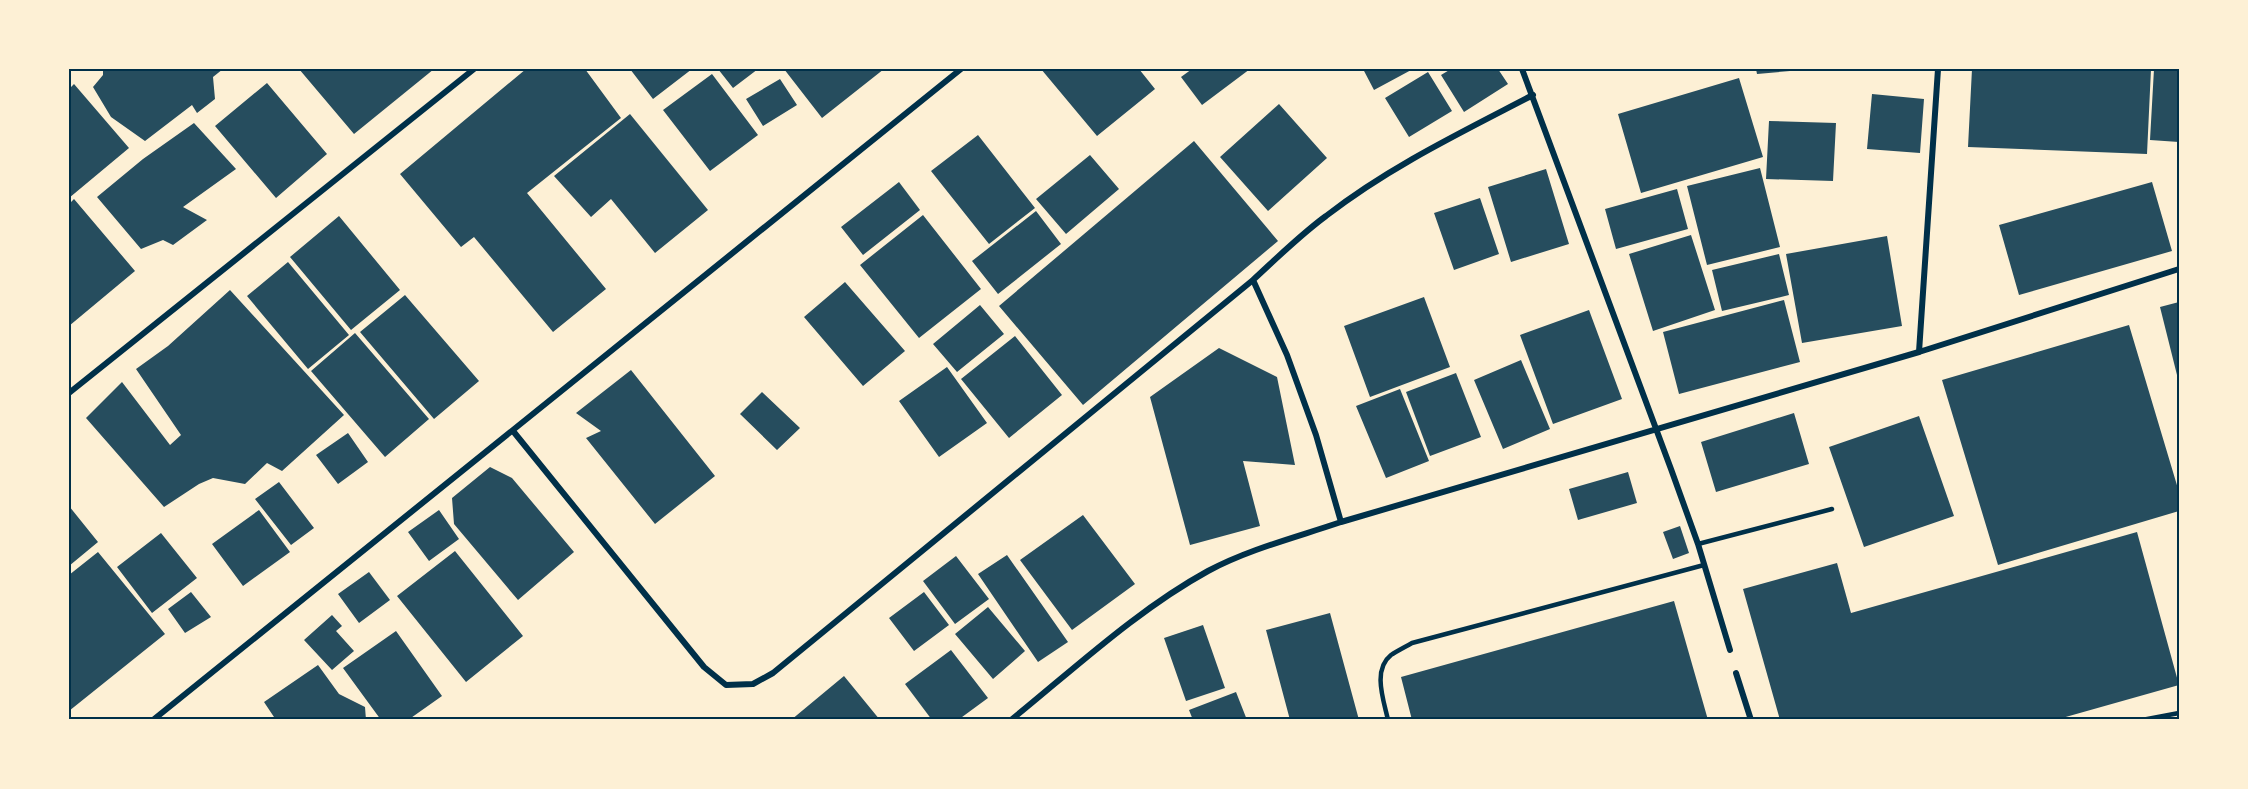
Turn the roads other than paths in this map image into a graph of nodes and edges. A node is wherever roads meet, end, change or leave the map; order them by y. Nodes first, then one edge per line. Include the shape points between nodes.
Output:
1 (474, 69) edge
2 (961, 69) edge
3 (1522, 69) edge
4 (1938, 69) edge
5 (1533, 95) junction
6 (2179, 269) edge
7 (1253, 280) junction
8 (1919, 352) junction
9 (69, 393) edge
10 (1656, 428) junction
11 (513, 431) junction
12 (1832, 508) dead end
13 (1341, 522) junction
14 (1698, 544) junction
15 (1704, 565) junction
16 (1730, 650) dead end
17 (1736, 673) dead end
18 (2179, 713) edge
19 (153, 720) edge
20 (1011, 720) edge
21 (1388, 720) edge
22 (1751, 720) edge
23 (2142, 720) edge

1 - 9 street
2 - 11 street
3 - 5 street
4 - 8 street
5 - 7 street via 1371,184 1325,216
5 - 10 street
6 - 8 street
7 - 11 street via 774,673 753,684 726,685 704,667
7 - 13 street via 1316,435
8 - 10 street
10 - 13 street
10 - 14 street
11 - 19 street
12 - 14 lane
13 - 20 street via 1210,570 1162,598
14 - 15 street
15 - 16 street
15 - 21 lane via 1412,643 1389,656 1383,666 1380,679
17 - 22 street
18 - 23 lane

